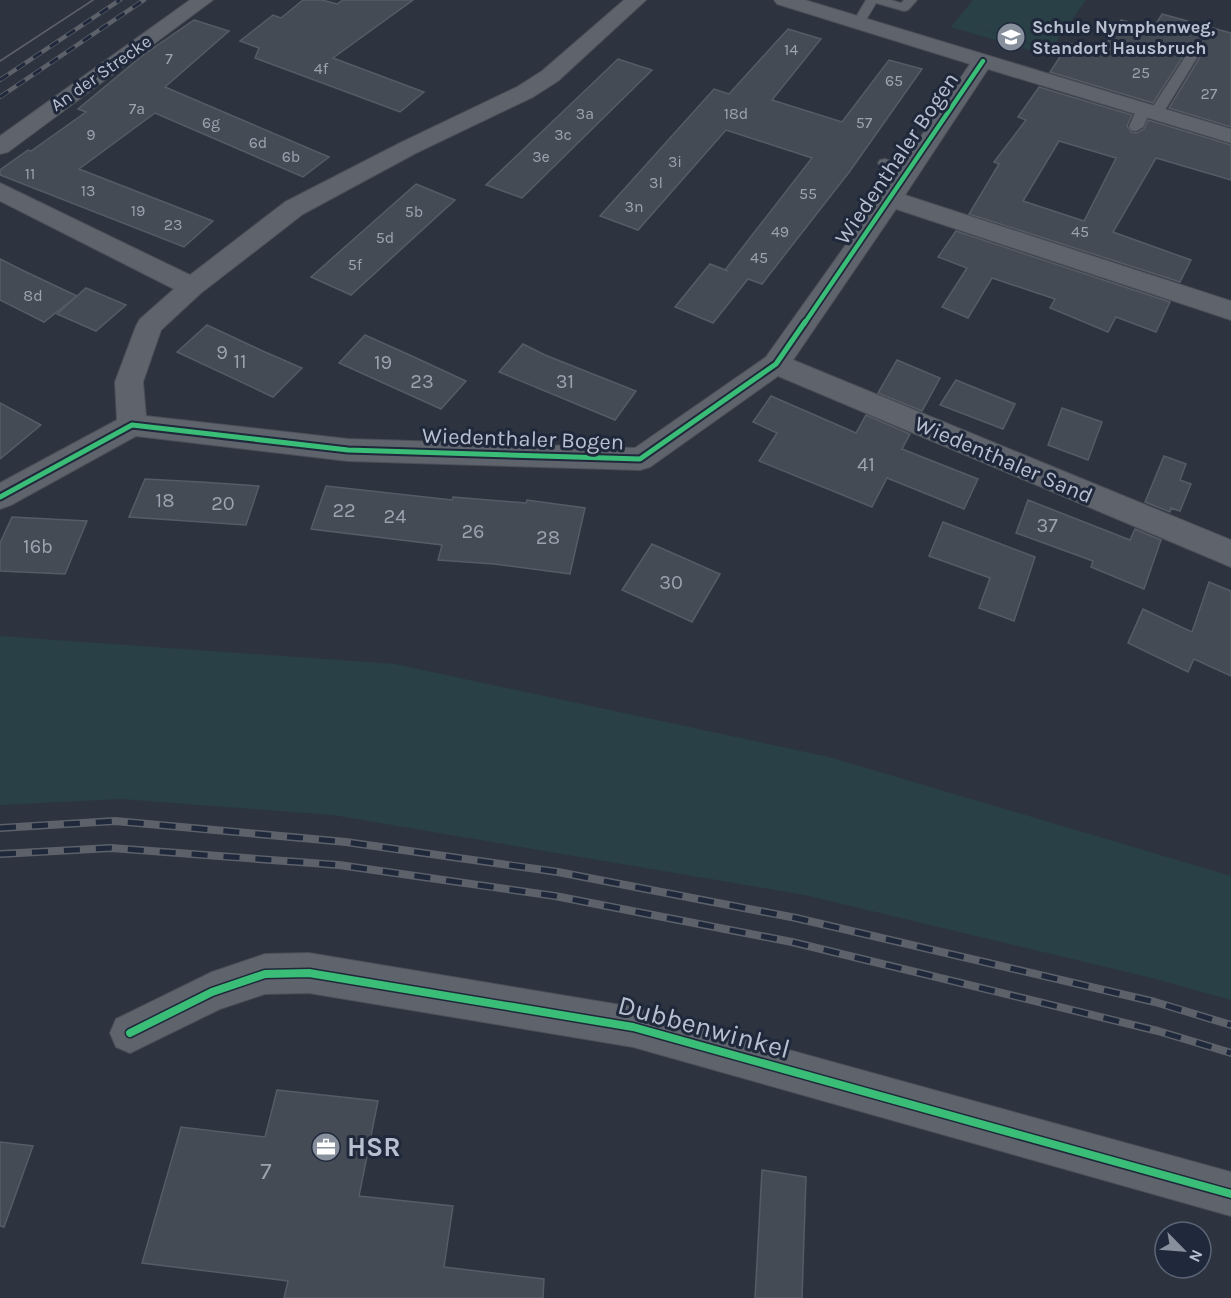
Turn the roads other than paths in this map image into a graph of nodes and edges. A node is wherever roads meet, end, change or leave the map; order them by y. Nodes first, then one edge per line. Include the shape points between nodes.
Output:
1 (203, 0) edge
2 (636, 0) edge
3 (784, 0) edge
4 (872, 0) edge
5 (877, 0) edge
6 (911, 0) edge
7 (859, 22) junction
8 (1195, 51) dead end
9 (983, 61) junction
10 (1145, 116) junction
11 (1231, 136) edge
12 (0, 147) edge
13 (0, 191) edge
14 (891, 199) junction
15 (192, 287) junction
16 (1231, 311) edge
17 (776, 364) junction
18 (132, 425) junction
19 (0, 497) edge
20 (1231, 554) edge
21 (130, 1033) dead end
22 (1231, 1194) edge

1 - 12 street, An der Strecke
2 - 15 street via 550,76 294,208
3 - 7 street
4 - 7 lane
5 - 6 lane via 904,7
7 - 9 street
8 - 10 lane
9 - 10 street
9 - 14 street, Wiedenthaler Bogen via 897,167
10 - 11 street
13 - 15 street
14 - 16 street
14 - 17 street, Wiedenthaler Bogen
15 - 18 street via 149,326 129,382
17 - 18 street, Wiedenthaler Bogen via 640,459 348,450
17 - 20 street, Wiedenthaler Sand
18 - 19 street
21 - 22 street, Dubbenwinkel via 212,992 265,974 309,973 633,1027

